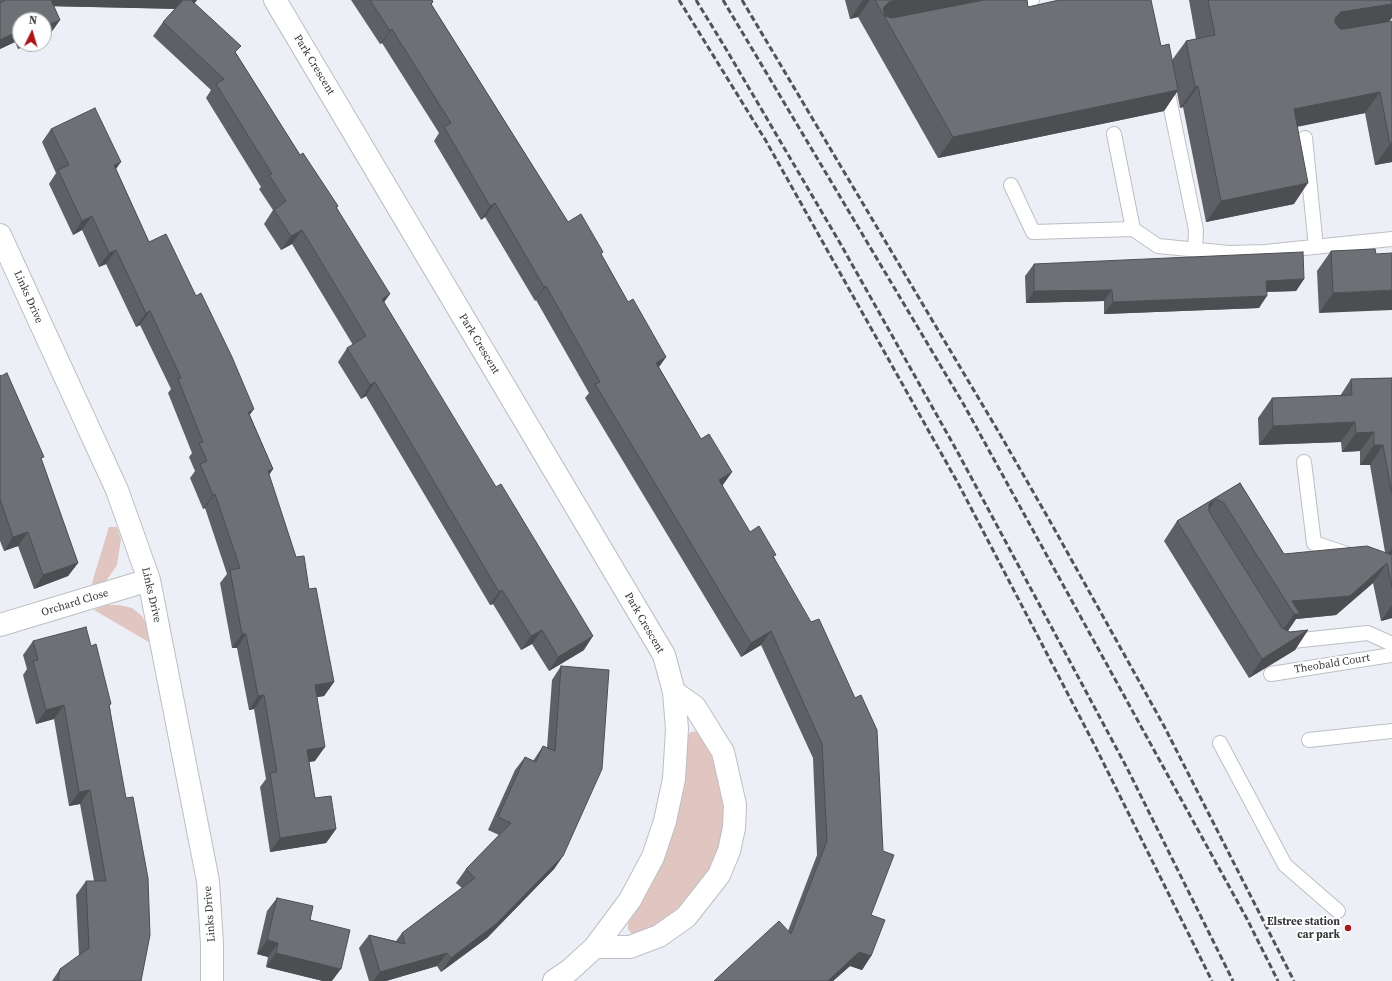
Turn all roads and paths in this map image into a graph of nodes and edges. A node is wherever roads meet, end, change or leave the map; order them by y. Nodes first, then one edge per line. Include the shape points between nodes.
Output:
1 (275, 0) edge
2 (1032, 0) edge
3 (993, 8) edge
4 (1164, 69) edge
5 (1114, 134) dead end
6 (1305, 138) dead end
7 (1011, 185) dead end
8 (1133, 229) junction
9 (0, 235) edge
10 (1392, 239) edge
11 (1316, 247) junction
12 (1195, 250) junction
13 (1304, 462) dead end
14 (1359, 559) edge
15 (150, 580) junction
16 (0, 625) edge
17 (1272, 637) edge
18 (1392, 644) edge
19 (1392, 655) edge
20 (1271, 674) edge
21 (674, 692) junction
22 (1392, 731) edge
23 (1309, 740) dead end
24 (1220, 743) dead end
25 (1338, 911) dead end
26 (595, 948) junction
27 (212, 981) edge
28 (554, 981) edge

1 - 21 street, Park Crescent via 664,655
2 - 3 lane
4 - 12 lane via 1196,230
5 - 8 lane
6 - 11 lane
7 - 8 lane via 1033,232
8 - 12 lane via 1158,246
9 - 15 street, Links Drive via 117,490
10 - 11 lane
11 - 12 lane via 1228,253
13 - 14 lane via 1314,543
15 - 16 street, Orchard Close
15 - 27 street, Links Drive via 208,881
17 - 18 lane via 1276,643 1368,633
19 - 20 lane, Theobald Court
21 - 26 street, Park Crescent via 677,729 674,778 665,821 653,857 634,892
21 - 26 street via 695,707 723,752 735,805 729,851 719,875 686,917 659,936 630,947
22 - 23 lane
24 - 25 lane via 1285,865
26 - 28 street, Park Crescent

